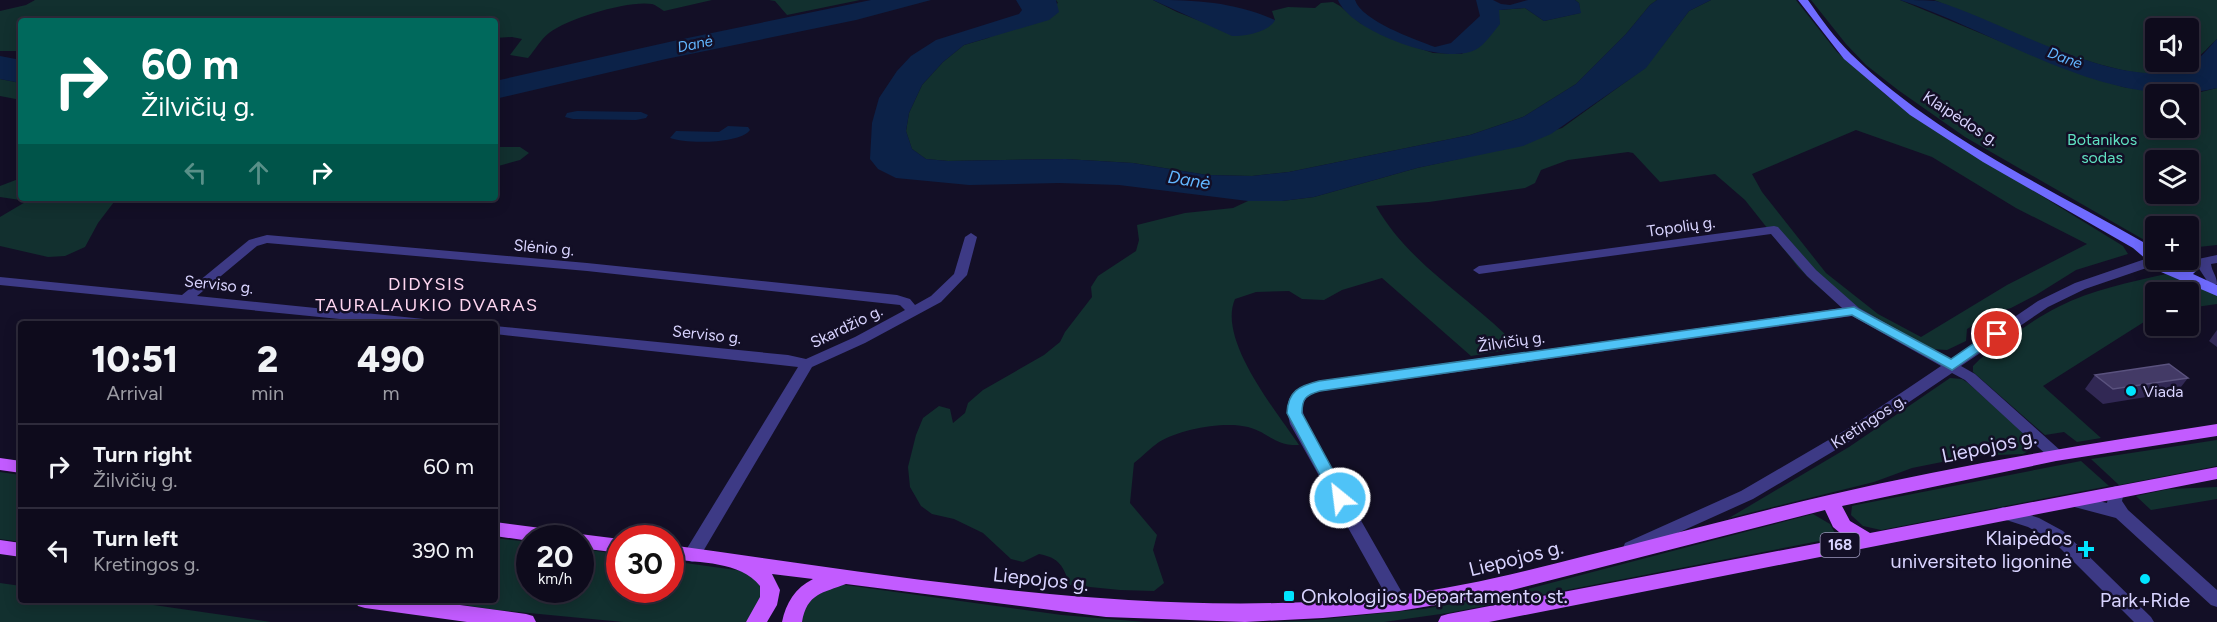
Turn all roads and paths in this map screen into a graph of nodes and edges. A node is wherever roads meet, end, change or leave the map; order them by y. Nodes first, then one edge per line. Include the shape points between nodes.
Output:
1 (1803, 0) edge
2 (2124, 236) junction
3 (971, 237) dead end
4 (2138, 245) junction
5 (2145, 247) edge
6 (2145, 249) edge
7 (2213, 259) edge
8 (2145, 266) edge
9 (2132, 268) junction
10 (2145, 269) edge
11 (1479, 270) dead end
12 (2187, 270) edge
13 (2118, 274) junction
14 (0, 282) edge
15 (2216, 285) edge
16 (187, 298) junction
17 (914, 311) junction
18 (1854, 311) junction
19 (406, 321) edge
20 (498, 330) edge
21 (807, 364) junction
22 (1952, 365) junction
23 (2217, 430) edge
24 (2056, 455) junction
25 (0, 464) edge
26 (18, 467) edge
27 (2217, 472) edge
28 (2116, 492) junction
29 (1832, 501) junction
30 (2071, 501) junction
31 (2048, 505) junction
32 (2003, 513) junction
33 (2121, 514) junction
34 (498, 530) edge
35 (516, 532) edge
36 (2057, 535) junction
37 (1867, 540) junction
38 (0, 547) edge
39 (18, 550) edge
40 (684, 554) edge
41 (692, 555) junction
42 (1610, 557) junction
43 (743, 562) junction
44 (850, 577) junction
45 (2217, 600) edge
46 (388, 603) edge
47 (1399, 603) junction
48 (526, 622) edge
49 (756, 622) edge
50 (792, 622) edge
51 (1448, 622) edge
52 (2145, 622) edge

1 - 2 main road, Klaipėdos g. via 1847,55 1907,105 1974,150
2 - 4 main road, Klaipėdos g.
2 - 9 street, Klaipėdos g. via 2141,252
3 - 17 street, Skardžio g. via 960,275 936,299
4 - 5 main road
4 - 6 main road
7 - 15 street via 2205,270
8 - 9 street, Kretingos g.
9 - 13 street, Kretingos g.
10 - 13 street, Kretingos g.
11 - 18 street, Topolių g. via 1774,230 1809,272
12 - 15 main road
13 - 22 street, Kretingos g. via 2043,304
14 - 16 street, Serviso g.
16 - 17 street, Slėnio g. via 253,243 267,239 897,299
16 - 19 street, Serviso g.
17 - 21 street, Skardžio g.
18 - 22 street
18 - 47 street, Žilvičių g. via 1302,391 1295,400 1294,413 1299,424
20 - 21 street, Serviso g.
21 - 41 street, Skardžio g.
22 - 24 street
22 - 42 street, Kretingos g. via 1854,432 1747,495
23 - 24 main road, Liepojos g.
24 - 29 main road, Liepojos g.
25 - 26 main road
27 - 28 main road, 168
28 - 30 main road, 168
28 - 33 street via 2114,501
29 - 37 main road via 1837,521
29 - 42 main road, Liepojos g.
30 - 31 main road, 168
30 - 33 street
31 - 32 main road, 168
31 - 36 street via 2048,518
32 - 36 street
32 - 37 main road, 168
33 - 45 street
34 - 35 main road
36 - 52 street
37 - 51 main road, 168
38 - 39 main road
40 - 41 main road, Liepojos g.
41 - 43 main road, Liepojos g.
42 - 47 main road, Liepojos g. via 1485,590
43 - 44 main road, Liepojos g.
43 - 49 main road via 763,573 771,588 770,604
44 - 47 main road, Liepojos g. via 1106,609 1176,613 1245,614
44 - 50 main road via 821,582 804,594
46 - 48 main road

